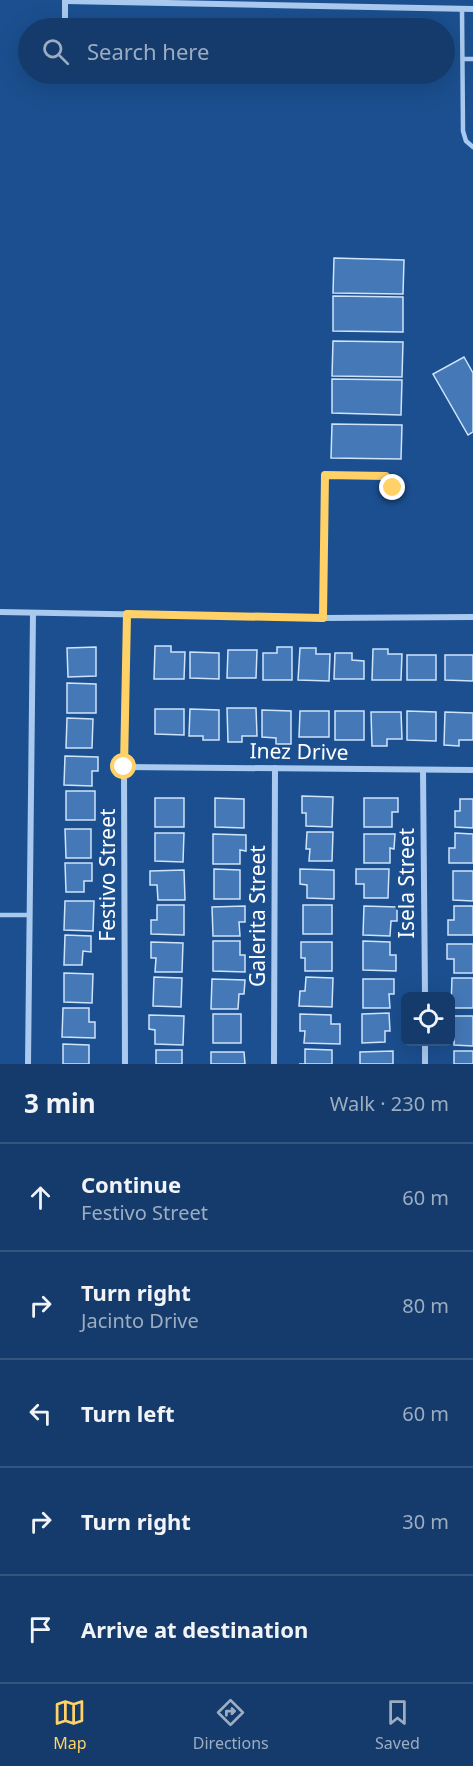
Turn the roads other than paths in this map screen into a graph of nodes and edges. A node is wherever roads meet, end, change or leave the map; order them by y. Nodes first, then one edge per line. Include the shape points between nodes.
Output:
1 (65, 1) edge
2 (462, 9) junction
3 (473, 9) edge
4 (65, 18) edge
5 (462, 59) junction
6 (473, 59) edge
7 (473, 147) edge
8 (393, 488) dead end
9 (0, 612) edge
10 (33, 613) junction
11 (127, 614) junction
12 (473, 617) edge
13 (323, 618) junction
14 (124, 767) junction
15 (275, 768) junction
16 (423, 770) junction
17 (473, 770) edge
18 (0, 915) edge
19 (30, 915) junction
20 (424, 992) edge
21 (425, 1046) edge
22 (28, 1064) edge
23 (125, 1064) edge
24 (274, 1064) edge
25 (425, 1064) edge

1 - 2 street
1 - 4 street
2 - 3 street
2 - 5 lane
5 - 6 lane
5 - 7 lane via 463,131
8 - 13 lane via 386,476 325,475
9 - 10 street
10 - 11 street
10 - 19 street
11 - 13 street
11 - 14 street, Festivo Street
12 - 13 street
14 - 15 street, Inez Drive
14 - 23 street, Festivo Street
15 - 16 street, Inez Drive
15 - 24 street, Galerita Street
16 - 17 street, Inez Drive
16 - 20 street, Isela Street
18 - 19 lane
19 - 22 street
21 - 25 street

